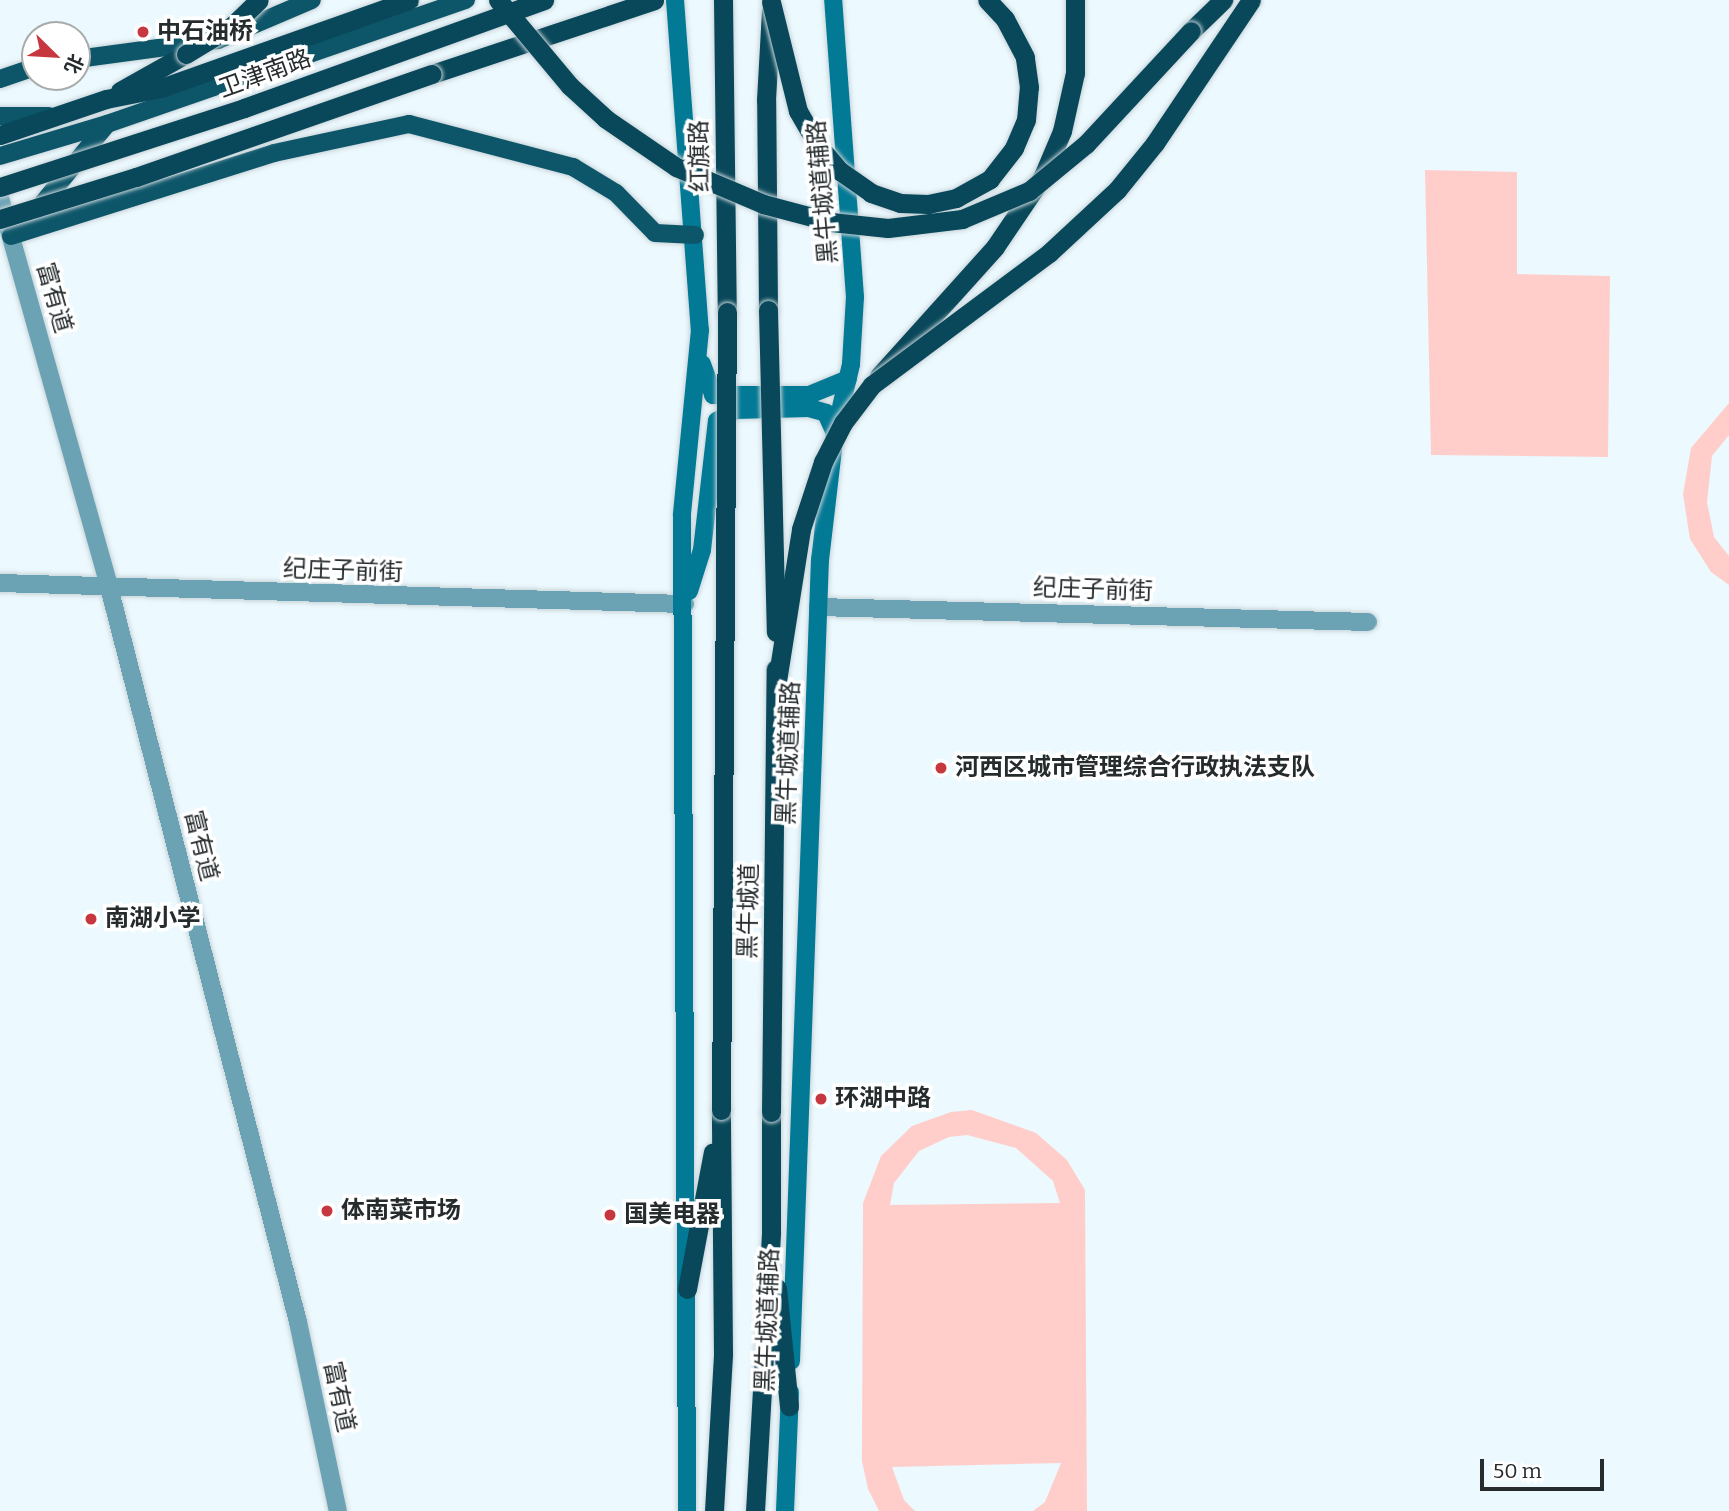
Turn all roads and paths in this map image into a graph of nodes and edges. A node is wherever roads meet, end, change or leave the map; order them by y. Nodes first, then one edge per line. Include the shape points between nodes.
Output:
1 (259, 0) edge
2 (312, 0) edge
3 (409, 0) edge
4 (466, 0) edge
5 (498, 0) edge
6 (544, 0) edge
7 (654, 0) edge
8 (676, 0) edge
9 (723, 0) edge
10 (833, 0) edge
11 (987, 0) edge
12 (1075, 0) edge
13 (1223, 0) edge
14 (1251, 0) edge
15 (771, 1) edge
16 (91, 57) edge
17 (21, 72) edge
18 (0, 79) edge
19 (106, 99) junction
20 (0, 116) edge
21 (55, 116) junction
22 (107, 124) junction
23 (0, 135) edge
24 (0, 156) edge
25 (0, 187) edge
26 (0, 198) edge
27 (0, 219) edge
28 (695, 235) junction
29 (6, 237) edge
30 (727, 312) joint
31 (699, 354) junction
32 (848, 379) junction
33 (872, 385) junction
34 (835, 433) junction
35 (0, 583) edge
36 (109, 587) junction
37 (685, 604) junction
38 (818, 607) junction
39 (1368, 622) dead end
40 (777, 681) junction
41 (721, 1110) junction
42 (771, 1231) junction
43 (687, 1289) junction
44 (789, 1406) junction
45 (338, 1511) edge
46 (687, 1511) edge
47 (714, 1511) edge
48 (755, 1511) edge
49 (785, 1511) edge

1 - 19 highway, bridge via 219,35
2 - 16 main road via 218,40
3 - 19 highway, 卫津南路 via 161,88
4 - 22 main road
5 - 13 highway, bridge via 570,86 606,119 676,167 763,204 805,216 899,229 978,214 1052,175
6 - 25 highway, 卫津南路, bridge via 244,108
7 - 27 highway, bridge
8 - 28 main road
9 - 30 highway, 红旗路
10 - 32 main road, 黑牛城道辅路 via 853,238 855,297
11 - 15 highway, bridge via 1005,19 1025,57 1029,87 1024,127 990,179 956,198 914,204 887,200 859,186 817,144 798,111
12 - 33 highway, bridge via 1075,73 1062,131 1044,176 995,247 917,329
14 - 33 highway, bridge via 1155,143 1117,190 1049,253
15 - 40 highway, 黑牛城道, bridge via 766,100
17 - 18 main road
19 - 21 highway, 卫津南路
20 - 21 main road
21 - 23 highway, 卫津南路
22 - 24 main road
22 - 29 main road via 59,187
26 - 29 street, 富有道
28 - 29 main road via 655,233 616,193 573,167 409,124 274,153
28 - 31 main road
29 - 36 street, 富有道
30 - 41 highway, 黑牛城道, bridge
31 - 32 main road via 713,395 808,395
31 - 37 main road via 682,515
32 - 34 main road, 黑牛城道辅路
33 - 40 highway, bridge via 831,445 808,503
34 - 37 main road via 826,413 808,408 736,410 716,421 702,550
34 - 38 main road, 黑牛城道辅路
35 - 36 street, 纪庄子前街
36 - 37 street, 纪庄子前街
36 - 45 street, 富有道 via 298,1322
37 - 43 main road
38 - 39 street, 纪庄子前街
38 - 44 main road, 黑牛城道辅路
40 - 42 highway, 黑牛城道, bridge
41 - 43 highway
41 - 47 highway, 黑牛城道 via 723,1353
42 - 44 highway
42 - 48 highway, 黑牛城道
43 - 46 main road
44 - 49 main road, 黑牛城道辅路

